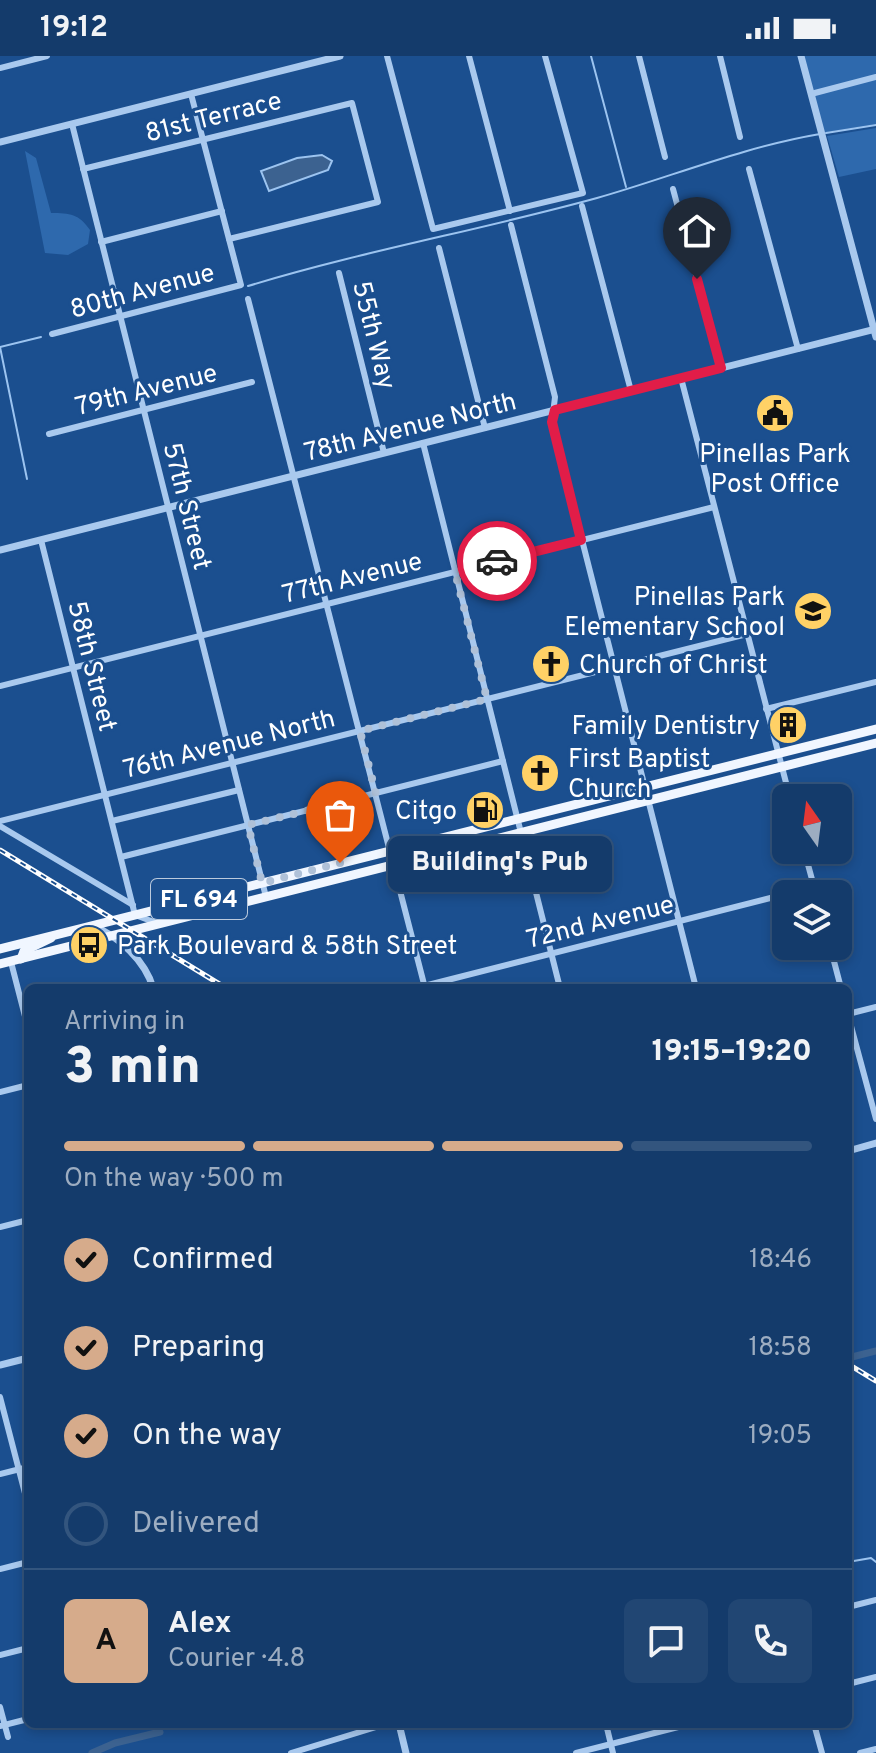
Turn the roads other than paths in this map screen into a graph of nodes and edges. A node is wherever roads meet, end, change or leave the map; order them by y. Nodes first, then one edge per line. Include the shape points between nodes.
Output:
1 (47, 56) edge
2 (340, 56) edge
3 (387, 56) edge
4 (469, 56) edge
5 (545, 56) edge
6 (639, 56) edge
7 (720, 56) edge
8 (801, 56) edge
9 (0, 68) edge
10 (876, 77) edge
11 (191, 94) junction
12 (811, 94) junction
13 (72, 124) junction
14 (740, 137) dead end
15 (203, 138) junction
16 (0, 142) edge
17 (665, 157) dead end
18 (83, 169) junction
19 (749, 169) dead end
20 (673, 189) dead end
21 (582, 206) dead end
22 (222, 211) junction
23 (510, 211) junction
24 (511, 225) dead end
25 (229, 239) junction
26 (101, 242) junction
27 (439, 248) dead end
28 (339, 273) dead end
29 (248, 299) dead end
30 (120, 317) junction
31 (875, 332) edge
32 (52, 334) dead end
33 (798, 349) junction
34 (721, 368) junction
35 (681, 378) junction
36 (252, 382) dead end
37 (631, 391) junction
38 (144, 410) junction
39 (555, 410) junction
40 (485, 428) junction
41 (49, 434) dead end
42 (423, 443) junction
43 (384, 453) junction
44 (295, 476) junction
45 (714, 507) junction
46 (168, 508) junction
47 (41, 540) junction
48 (581, 540) junction
49 (0, 550) edge
50 (455, 572) junction
51 (328, 604) junction
52 (747, 634) junction
53 (200, 636) junction
54 (615, 667) junction
55 (73, 668) junction
56 (876, 682) edge
57 (0, 686) edge
58 (487, 699) junction
59 (766, 709) junction
60 (876, 729) edge
61 (360, 731) junction
62 (876, 743) edge
63 (777, 753) junction
64 (503, 761) junction
65 (232, 763) junction
66 (781, 767) junction
67 (786, 784) edge
68 (644, 787) junction
69 (239, 790) junction
70 (376, 794) junction
71 (105, 795) junction
72 (647, 801) junction
73 (517, 819) junction
74 (112, 821) junction
75 (0, 824) edge
76 (248, 825) junction
77 (521, 833) junction
78 (389, 851) junction
79 (121, 857) junction
80 (393, 865) junction
81 (262, 883) junction
82 (266, 897) junction
83 (772, 898) edge
84 (134, 910) junction
85 (680, 921) junction
86 (161, 924) junction
87 (92, 926) junction
88 (54, 935) junction
89 (112, 937) junction
90 (0, 949) edge
91 (551, 954) junction
92 (16, 960) junction
93 (834, 960) edge
94 (0, 964) edge
95 (151, 984) edge
96 (423, 984) edge
97 (436, 984) edge
98 (559, 984) edge
99 (695, 984) edge
100 (840, 984) edge
101 (24, 1005) edge
102 (876, 1007) edge
103 (852, 1014) edge
104 (852, 1030) edge
105 (24, 1086) edge
106 (0, 1092) edge
107 (876, 1119) edge
108 (876, 1143) edge
109 (852, 1150) edge
110 (24, 1221) edge
111 (0, 1227) edge
112 (24, 1359) edge
113 (0, 1365) edge
114 (0, 1397) edge
115 (24, 1468) edge
116 (18, 1469) junction
117 (0, 1474) edge
118 (24, 1491) edge
119 (24, 1563) edge
120 (0, 1569) edge
121 (876, 1600) edge
122 (852, 1606) edge
123 (24, 1649) edge
124 (0, 1655) edge
125 (876, 1677) edge
126 (852, 1683) edge
127 (0, 1707) edge
128 (24, 1720) edge
129 (2, 1726) edge
130 (373, 1728) edge
131 (400, 1728) edge
132 (607, 1728) edge
133 (674, 1728) edge
134 (815, 1728) edge
135 (8, 1737) dead end
136 (611, 1744) junction
137 (876, 1749) edge
138 (291, 1753) edge
139 (406, 1753) edge
140 (576, 1753) edge
141 (613, 1753) edge
142 (822, 1753) edge
143 (860, 1753) edge

1 - 9 street
2 - 11 street
3 - 23 street via 433,229
4 - 23 street
5 - 23 street via 583,193
6 - 17 street
7 - 14 street
8 - 12 street
10 - 12 street
11 - 13 street
11 - 15 street
12 - 31 street
13 - 16 street
13 - 18 street, 57th Street
15 - 18 street, 81st Terrace
15 - 22 street
15 - 25 street, 81st Terrace via 352,103 367,159 378,202
18 - 26 street, 57th Street
19 - 33 street
20 - 34 street
21 - 37 street
22 - 25 street
22 - 26 street
24 - 39 street
25 - 30 street, 80th Avenue via 241,285
26 - 30 street, 57th Street
27 - 40 street
28 - 43 street, 55th Way
29 - 44 street
30 - 32 street, 80th Avenue
30 - 38 street, 57th Street
31 - 33 street, 78th Avenue North
33 - 34 street, 78th Avenue North
34 - 35 street, 78th Avenue North
35 - 37 street, 78th Avenue North
35 - 45 street
36 - 38 street, 79th Avenue
37 - 39 street, 78th Avenue North
38 - 41 street, 79th Avenue
38 - 46 street, 57th Street
39 - 40 street, 78th Avenue North
39 - 48 street via 552,422
40 - 42 street, 78th Avenue North
42 - 43 street, 78th Avenue North
42 - 50 street
43 - 44 street, 78th Avenue North
44 - 46 street, 78th Avenue North
44 - 51 street
45 - 48 street, 77th Avenue
45 - 52 street
46 - 47 street, 78th Avenue North
46 - 53 street, 57th Street
47 - 49 street, 78th Avenue North
47 - 55 street, 58th Street
48 - 50 street, 77th Avenue
48 - 54 street
50 - 51 street, 77th Avenue
50 - 58 street
51 - 53 street, 77th Avenue
51 - 61 street
52 - 54 street, 76th Avenue North
52 - 59 street
53 - 55 street, 77th Avenue
53 - 65 street, 57th Street
54 - 58 street, 76th Avenue North
54 - 68 street
55 - 57 street, 77th Avenue
55 - 71 street, 58th Street
56 - 59 street
58 - 61 street, 76th Avenue North
58 - 64 street
59 - 63 street
60 - 63 main road, FL 694
61 - 65 street, 76th Avenue North
61 - 70 street
62 - 66 main road, FL 694
63 - 66 street
63 - 68 main road, FL 694
64 - 70 street
64 - 73 street
65 - 69 street, 57th Street
65 - 71 street, 76th Avenue North
66 - 67 street
66 - 72 main road, FL 694
68 - 72 street
68 - 73 main road, FL 694
69 - 74 street
69 - 76 street, 57th Street
70 - 76 street
70 - 78 street
71 - 74 street, 58th Street
71 - 75 street, 76th Avenue North
72 - 77 main road, FL 694
72 - 85 street
73 - 77 street
73 - 78 main road, FL 694
74 - 79 street, 58th Street
75 - 84 street
76 - 79 street
76 - 81 street, 57th Street
77 - 80 main road, FL 694
77 - 91 street
78 - 80 street
78 - 81 main road, FL 694
79 - 84 street, 58th Street
80 - 82 main road, FL 694
80 - 96 street
81 - 82 street, 57th Street
81 - 84 main road, FL 694
82 - 86 main road, FL 694
83 - 85 street, 72nd Avenue
84 - 86 street via 143,921
84 - 87 main road, FL 694
85 - 91 street, 72nd Avenue
85 - 99 street
86 - 89 main road, FL 694
87 - 88 main road, FL 694
87 - 89 street
88 - 90 main road, FL 694
88 - 92 main road
89 - 92 main road, FL 694
89 - 95 street via 141,962
91 - 97 street, 72nd Avenue
91 - 98 street
92 - 94 main road, FL 694
92 - 101 street
93 - 100 street
102 - 103 street
104 - 107 street
105 - 106 street
108 - 109 street
110 - 111 street
112 - 113 street
114 - 116 street
115 - 116 street
116 - 117 street
116 - 118 street
119 - 120 street
121 - 122 street
123 - 124 street
125 - 126 street
127 - 129 street
128 - 129 street
129 - 135 street
130 - 138 street
131 - 139 street
132 - 136 street
133 - 136 street
134 - 142 street
136 - 140 street
136 - 141 street
137 - 143 street

